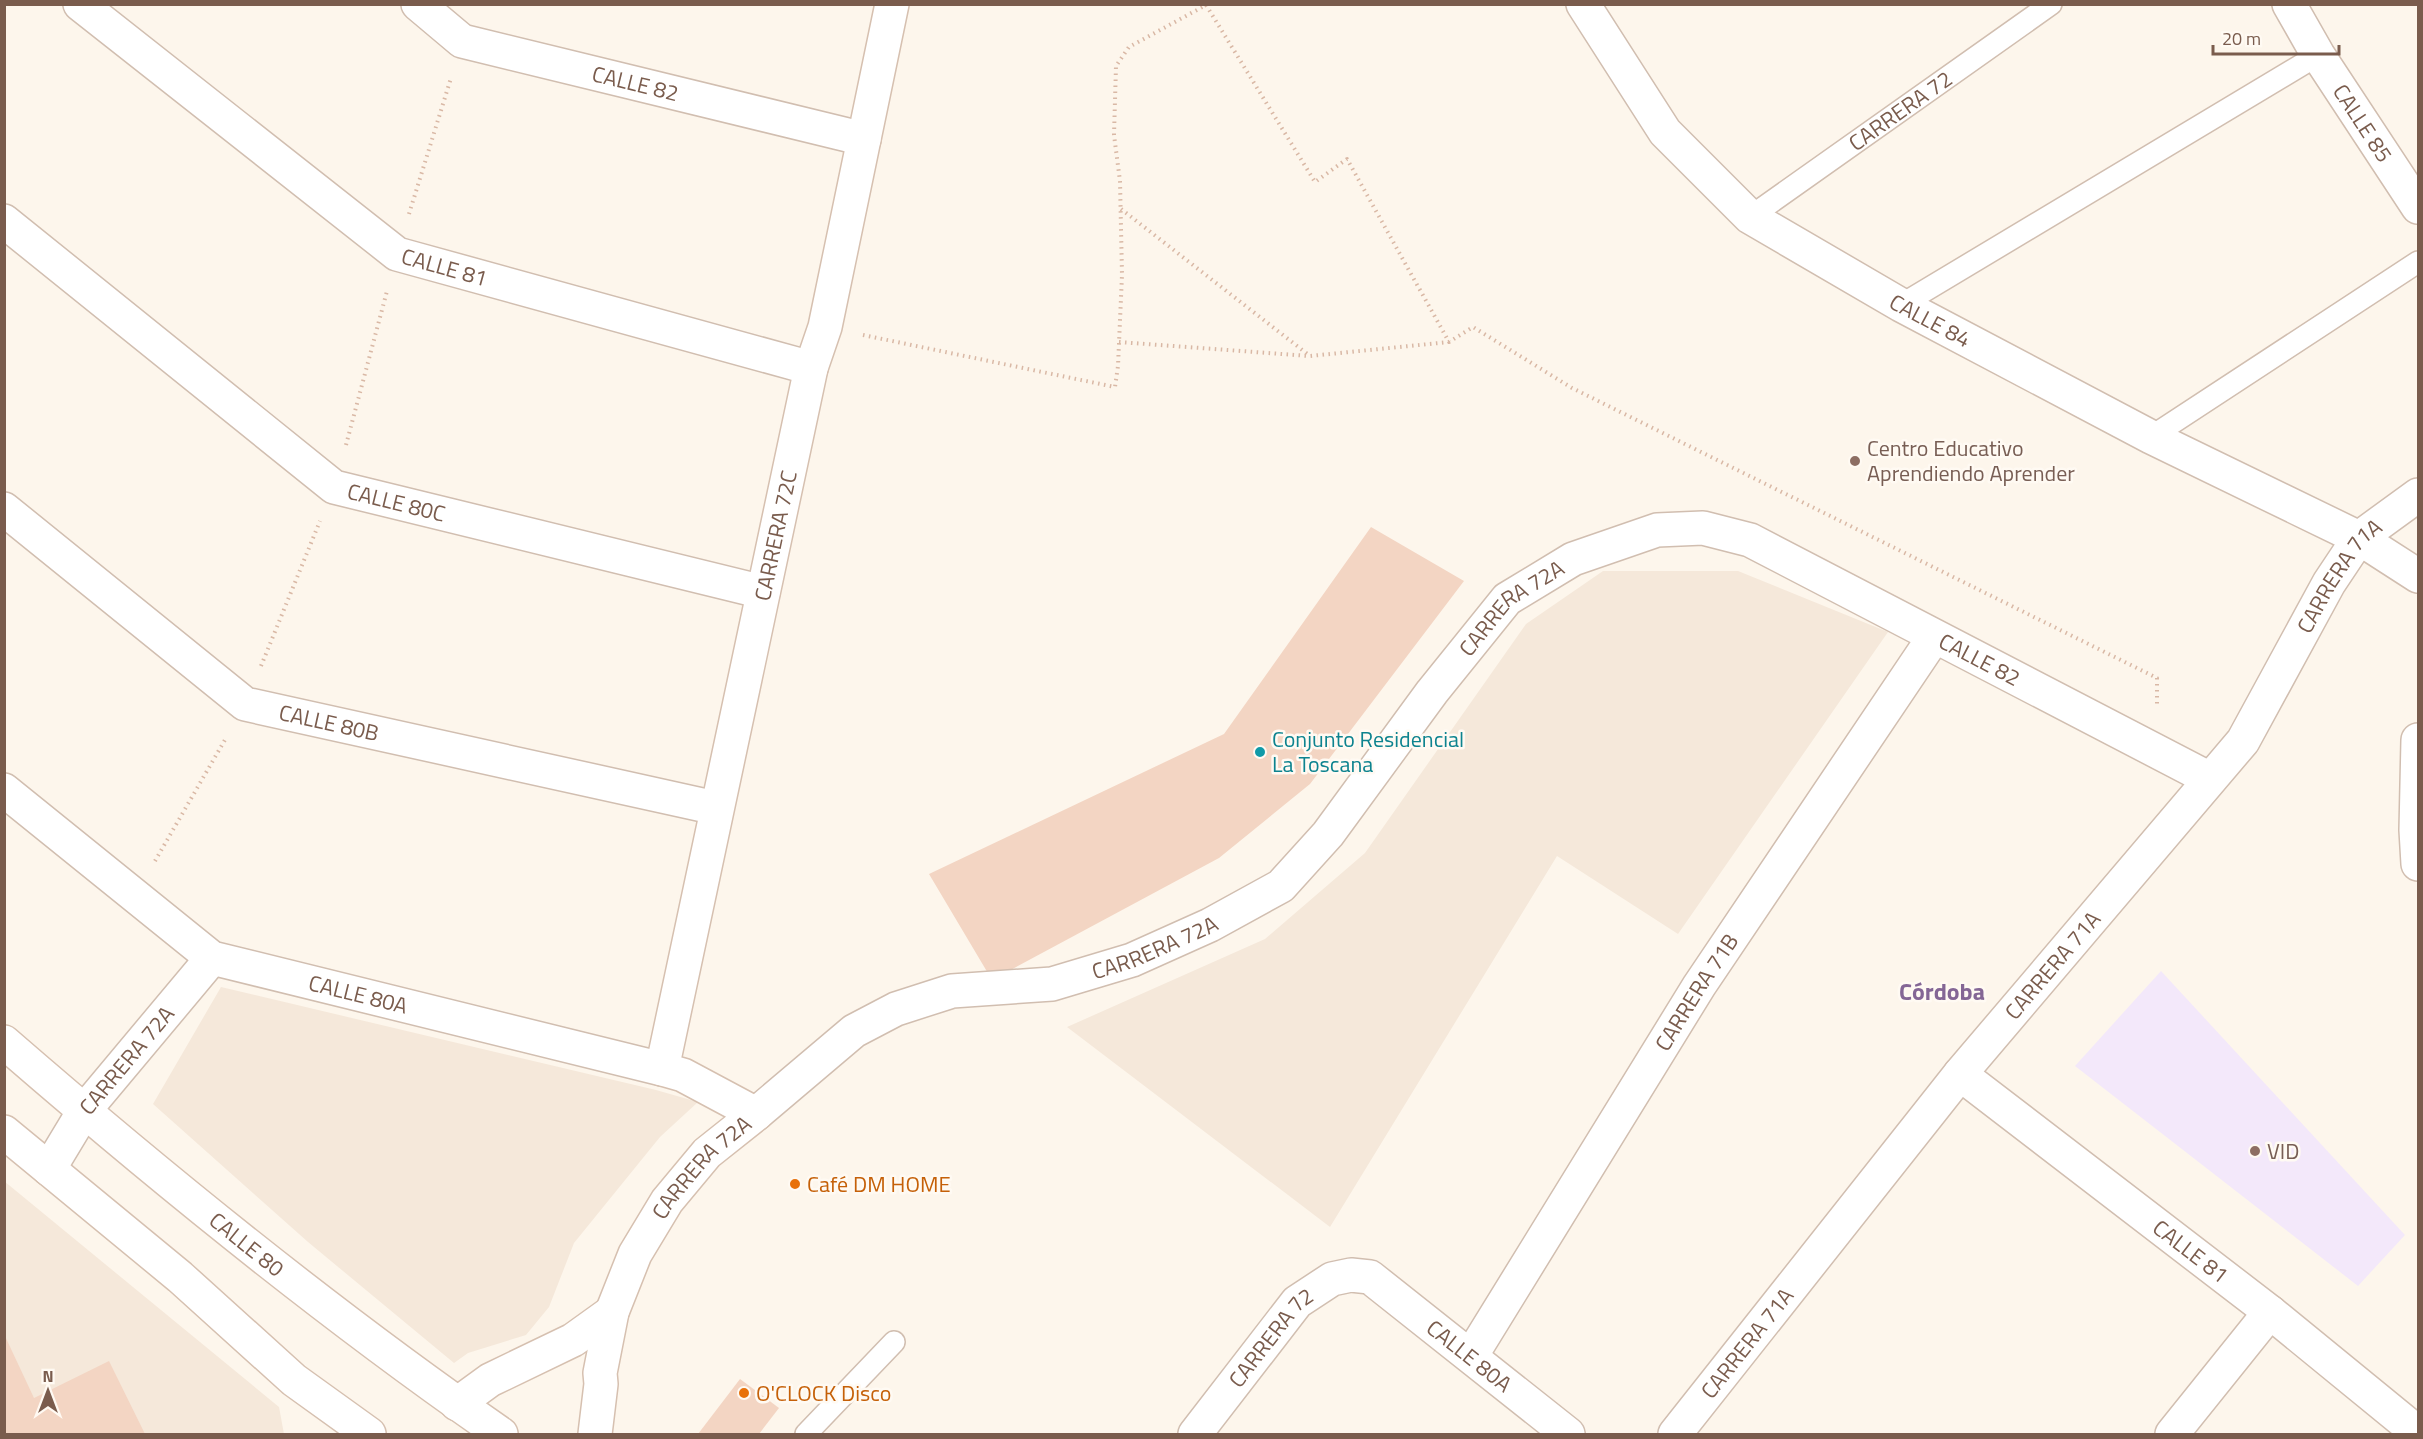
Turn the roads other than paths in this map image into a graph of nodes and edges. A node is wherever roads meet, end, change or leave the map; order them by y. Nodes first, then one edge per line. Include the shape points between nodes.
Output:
1 (80, 4) edge
2 (418, 4) edge
3 (892, 4) edge
4 (2051, 4) edge
5 (2289, 4) edge
6 (1592, 8) edge
7 (2318, 55) junction
8 (864, 139) junction
9 (2418, 207) edge
10 (1750, 217) junction
11 (4, 221) edge
12 (2418, 262) edge
13 (1901, 305) junction
14 (811, 368) junction
15 (2151, 437) junction
16 (2418, 495) edge
17 (4, 509) edge
18 (2359, 538) junction
19 (1750, 540) joint
20 (2418, 576) edge
21 (763, 592) junction
22 (1934, 637) junction
23 (2418, 740) edge
24 (2210, 779) junction
25 (4, 790) edge
26 (716, 808) junction
27 (2418, 864) edge
28 (212, 958) junction
29 (4, 1042) edge
30 (662, 1069) junction
31 (1960, 1074) junction
32 (84, 1111) junction
33 (756, 1114) junction
34 (4, 1132) edge
35 (49, 1169) junction
36 (1370, 1277) joint
37 (612, 1312) junction
38 (2270, 1312) junction
39 (894, 1342) dead end
40 (1471, 1356) junction
41 (294, 1380) junction
42 (601, 1384) junction
43 (457, 1404) junction
44 (2418, 1433) edge
45 (328, 1434) edge
46 (369, 1434) edge
47 (501, 1434) edge
48 (579, 1434) edge
49 (595, 1434) edge
50 (806, 1434) edge
51 (1196, 1434) edge
52 (1568, 1434) edge
53 (1675, 1434) edge
54 (2172, 1434) edge

1 - 14 street, CALLE 81 via 397,254
2 - 8 street, CALLE 82 via 462,41
3 - 8 street, CARRERA 72C
4 - 10 lane, CARRERA 72
5 - 7 street, CALLE 85
6 - 10 street, CALLE 84 via 1665,132
7 - 9 street, CALLE 85
7 - 13 lane
8 - 14 street, CARRERA 72C via 825,327
10 - 13 street, CALLE 84
11 - 21 street, CALLE 80C via 334,487
12 - 15 lane
13 - 15 street, CALLE 84
14 - 21 street, CARRERA 72C
15 - 18 street, CALLE 84
16 - 18 street, CARRERA 71A
17 - 26 street, CALLE 80B via 245,704
18 - 20 street, CALLE 84
18 - 24 street, CARRERA 71A via 2243,741
19 - 22 street, CALLE 82
19 - 33 street, CARRERA 72A via 1703,528 1657,530 1573,559 1507,598 1328,834 1281,886 1210,925 1132,960 1052,984 952,991 896,1009 854,1031
21 - 26 street, CARRERA 72C
22 - 24 street, CALLE 82
22 - 40 street, CARRERA 71B via 1699,986
23 - 27 street
24 - 31 street, CARRERA 71A
25 - 28 street, CALLE 80A
26 - 30 street, CARRERA 72C
28 - 30 street, CALLE 80A
28 - 32 street, CARRERA 72A
29 - 32 street, CALLE 80
30 - 33 street, CALLE 80A via 683,1075
31 - 38 street, CALLE 81
31 - 53 street, CARRERA 71A
32 - 35 street, CARRERA 72A
32 - 43 street, CALLE 80 via 257,1251
33 - 37 street, CARRERA 72A via 707,1153 667,1201 634,1254
34 - 35 street
35 - 41 street via 180,1276
36 - 40 street, CALLE 80A
36 - 51 street, CARRERA 72 via 1332,1279 1297,1302
37 - 42 street, CARRERA 72A
37 - 43 street via 573,1340 490,1380
38 - 44 street, CALLE 81
38 - 54 street
39 - 50 lane
40 - 52 street, CALLE 80A
41 - 45 street
41 - 46 street
42 - 48 street, CARRERA 72A
42 - 49 street, CARRERA 72A
43 - 47 street, CALLE 80

